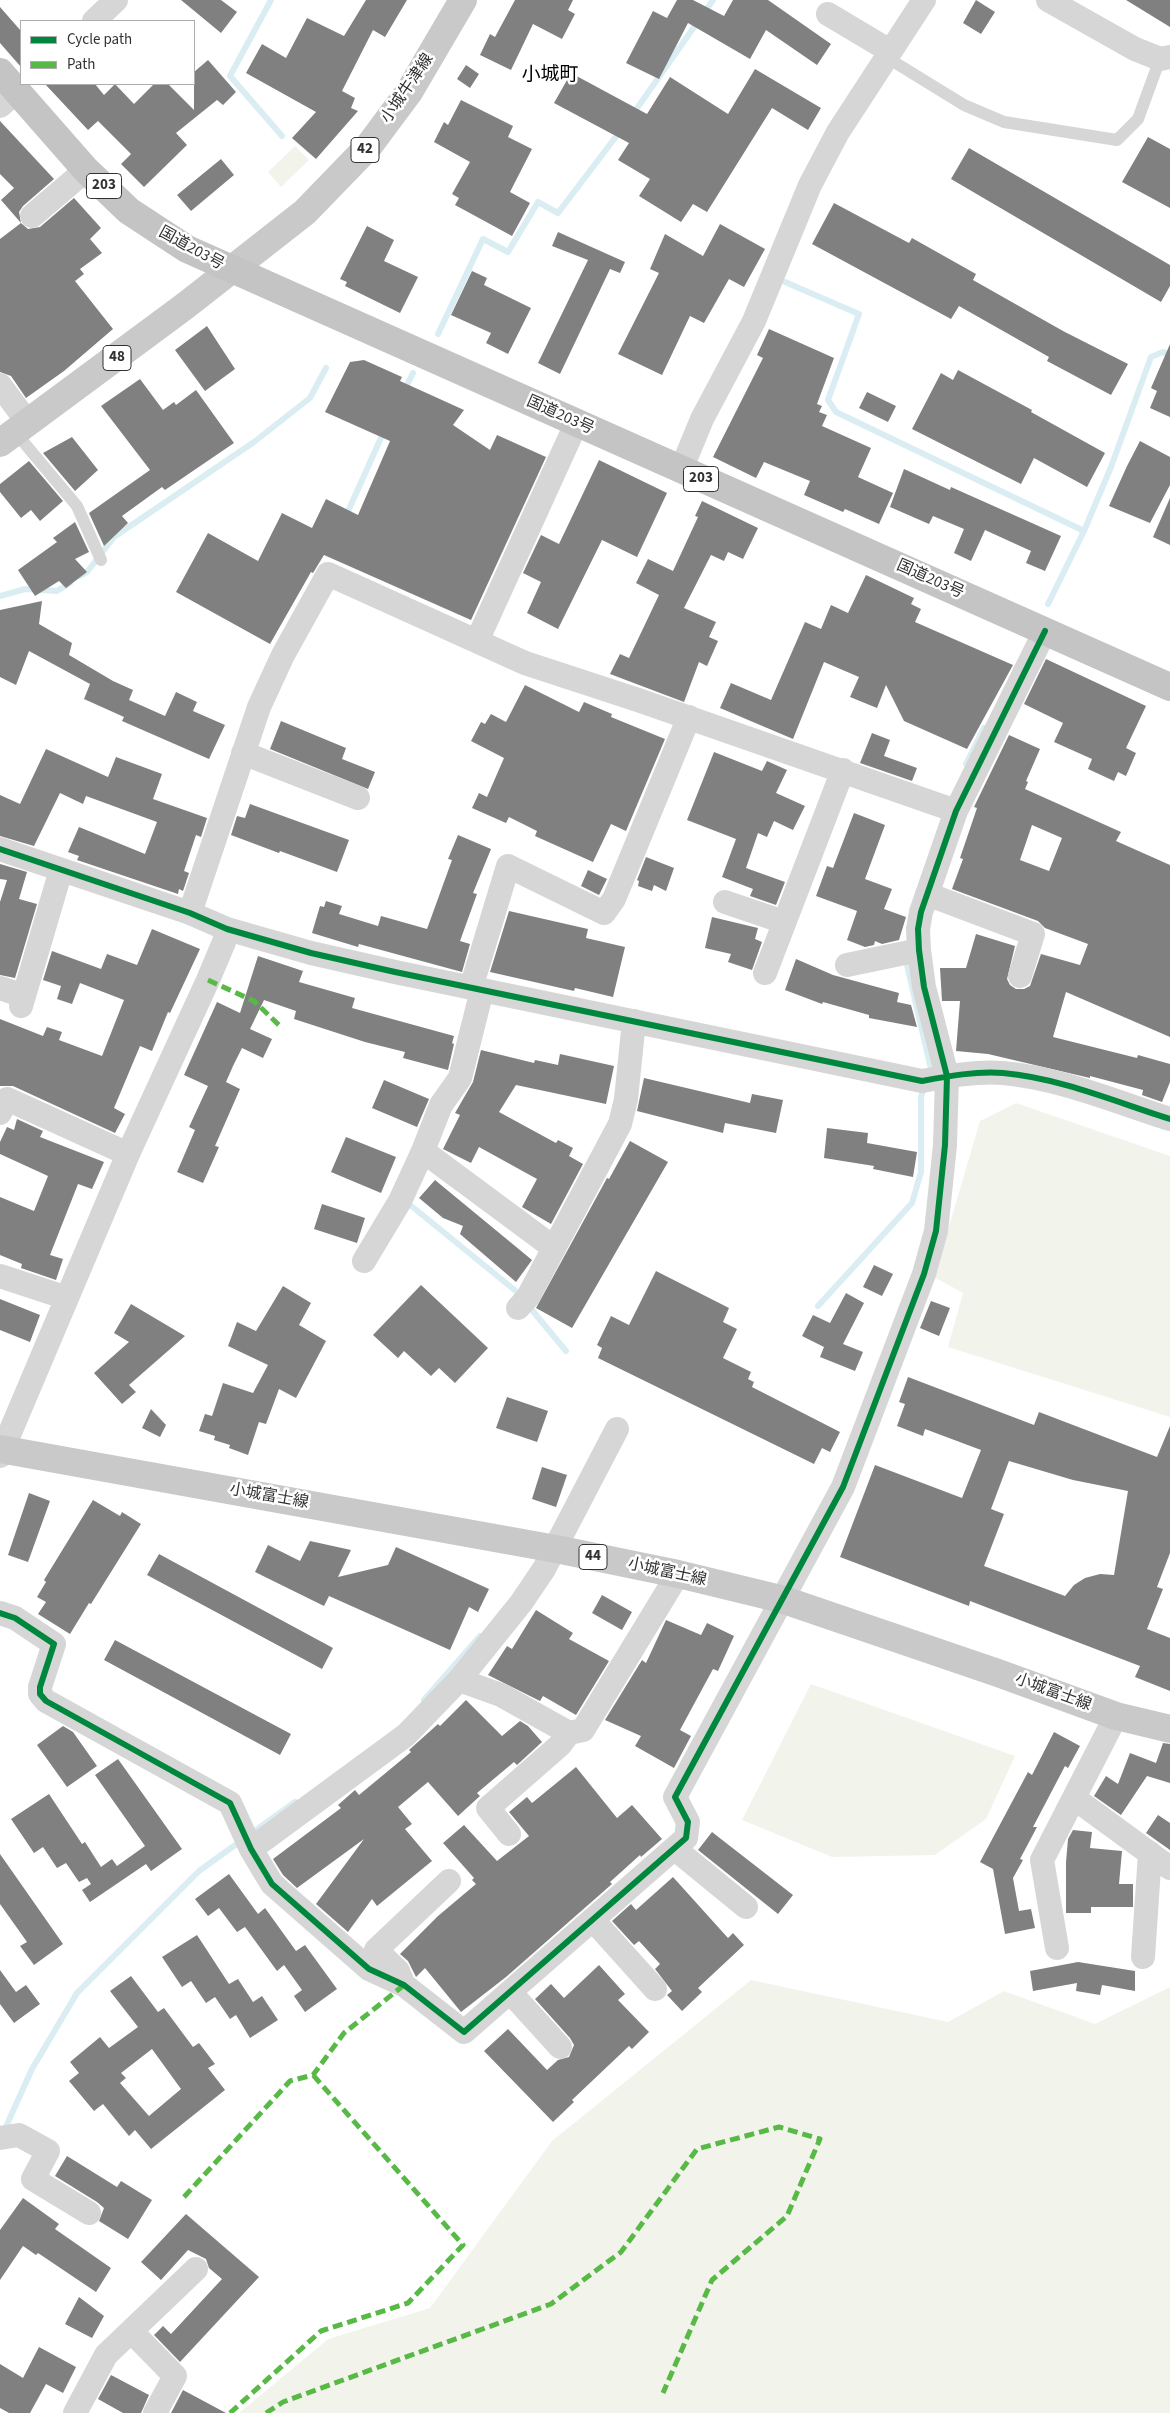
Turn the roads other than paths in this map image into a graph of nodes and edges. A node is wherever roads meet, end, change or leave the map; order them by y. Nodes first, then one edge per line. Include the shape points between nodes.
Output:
1 (116, 0) edge
2 (463, 0) edge
3 (924, 0) edge
4 (1048, 0) edge
5 (828, 14) dead end
6 (95, 20) edge
7 (888, 54) junction
8 (1165, 58) edge
9 (14, 89) edge
10 (86, 170) junction
11 (32, 216) dead end
12 (232, 270) junction
13 (0, 385) edge
14 (576, 424) junction
15 (14, 433) edge
16 (681, 470) junction
17 (101, 560) dead end
18 (1045, 631) junction
19 (477, 641) junction
20 (1170, 687) edge
21 (689, 717) junction
22 (242, 753) junction
23 (843, 770) junction
24 (358, 798) dead end
25 (948, 808) junction
26 (0, 849) edge
27 (61, 870) junction
28 (927, 894) junction
29 (725, 902) dead end
30 (190, 914) junction
31 (784, 922) junction
32 (227, 929) junction
33 (910, 952) junction
34 (847, 965) dead end
35 (765, 973) dead end
36 (1020, 976) dead end
37 (0, 988) edge
38 (476, 989) junction
39 (634, 1021) junction
40 (935, 1078) junction
41 (0, 1113) edge
42 (1170, 1119) edge
43 (423, 1150) junction
44 (128, 1154) junction
45 (554, 1248) junction
46 (364, 1261) dead end
47 (0, 1276) edge
48 (67, 1298) junction
49 (523, 1303) dead end
50 (617, 1429) dead end
51 (1, 1451) edge
52 (556, 1549) junction
53 (678, 1574) junction
54 (781, 1599) junction
55 (0, 1613) edge
56 (459, 1680) junction
57 (1116, 1716) junction
58 (1170, 1729) edge
59 (569, 1733) junction
60 (1074, 1798) junction
61 (509, 1834) dead end
62 (247, 1840) junction
63 (674, 1849) junction
64 (1150, 1853) junction
65 (1170, 1868) edge
66 (448, 1881) dead end
67 (746, 1907) dead end
68 (593, 1920) junction
69 (1057, 1948) dead end
70 (1143, 1957) dead end
71 (404, 1985) junction
72 (655, 1989) dead end
73 (510, 1992) junction
74 (560, 2047) dead end
75 (9, 2136) edge
76 (89, 2213) dead end
77 (196, 2269) dead end
78 (131, 2331) junction
79 (75, 2413) edge
80 (155, 2413) edge

1 - 6 street
2 - 12 main road, 小城牛津線 / 42 via 409,92 368,147 305,212
3 - 7 street
4 - 8 street via 1135,49
5 - 7 street
7 - 8 lane via 964,105 1004,122 1117,140 1138,119
7 - 16 street via 838,132 810,185 754,321 702,419
9 - 10 highway, 国道203号 / 203
10 - 11 street
10 - 12 highway, 国道203号 / 203 via 156,230
12 - 14 highway, 国道203号 / 203
12 - 15 main road, 48
13 - 15 street
14 - 16 highway, 国道203号 / 203
14 - 19 street
15 - 17 lane via 77,506
16 - 18 highway, 国道203号 / 203
18 - 20 highway, 国道203号 / 203
18 - 25 street via 981,756
19 - 21 street via 526,663
19 - 22 street via 328,574 283,655
21 - 23 street
21 - 38 street via 614,898 604,914 508,866
22 - 24 street
22 - 30 street
23 - 25 street
23 - 31 street
25 - 28 street
26 - 27 street
27 - 30 street
27 - 37 street via 22,1001
28 - 33 street
28 - 36 street via 1033,934
29 - 31 street
30 - 32 street
31 - 35 street
32 - 38 street via 311,952
32 - 44 street via 208,980
33 - 34 street
33 - 40 street via 924,987
38 - 39 street
38 - 43 street via 460,1078 441,1106
39 - 40 street
39 - 45 street via 626,1099 620,1124
40 - 42 street via 1002,1073 1041,1079
40 - 54 street via 945,1145 936,1232 924,1274 843,1487
41 - 44 street via 7,1099
43 - 45 street
43 - 46 street via 400,1201
44 - 48 street
45 - 49 street
47 - 48 street
48 - 51 street
50 - 52 street
51 - 52 main road, 小城富士線 / 44
52 - 53 main road, 小城富士線 / 44
52 - 56 street via 521,1603
53 - 54 main road, 小城富士線 / 44
53 - 59 street via 583,1730
54 - 57 main road, 小城富士線 / 44
54 - 63 street via 676,1797 688,1822 686,1838
55 - 62 street via 15,1618 54,1644 40,1687 40,1694 46,1701 230,1803
56 - 59 street via 501,1695
56 - 62 street via 406,1735
57 - 58 main road, 小城富士線 / 44
57 - 60 street
59 - 61 street via 560,1745 488,1808
60 - 64 street
60 - 69 street via 1042,1860
62 - 71 street via 272,1884 369,1969
63 - 67 street
63 - 68 street
64 - 65 street
64 - 70 street
66 - 71 street via 376,1950 398,1971
68 - 72 street
68 - 73 street
71 - 73 street via 464,2032
73 - 74 street
75 - 76 street via 48,2151 32,2179
77 - 78 street
78 - 79 street via 106,2355
78 - 80 street via 175,2376

